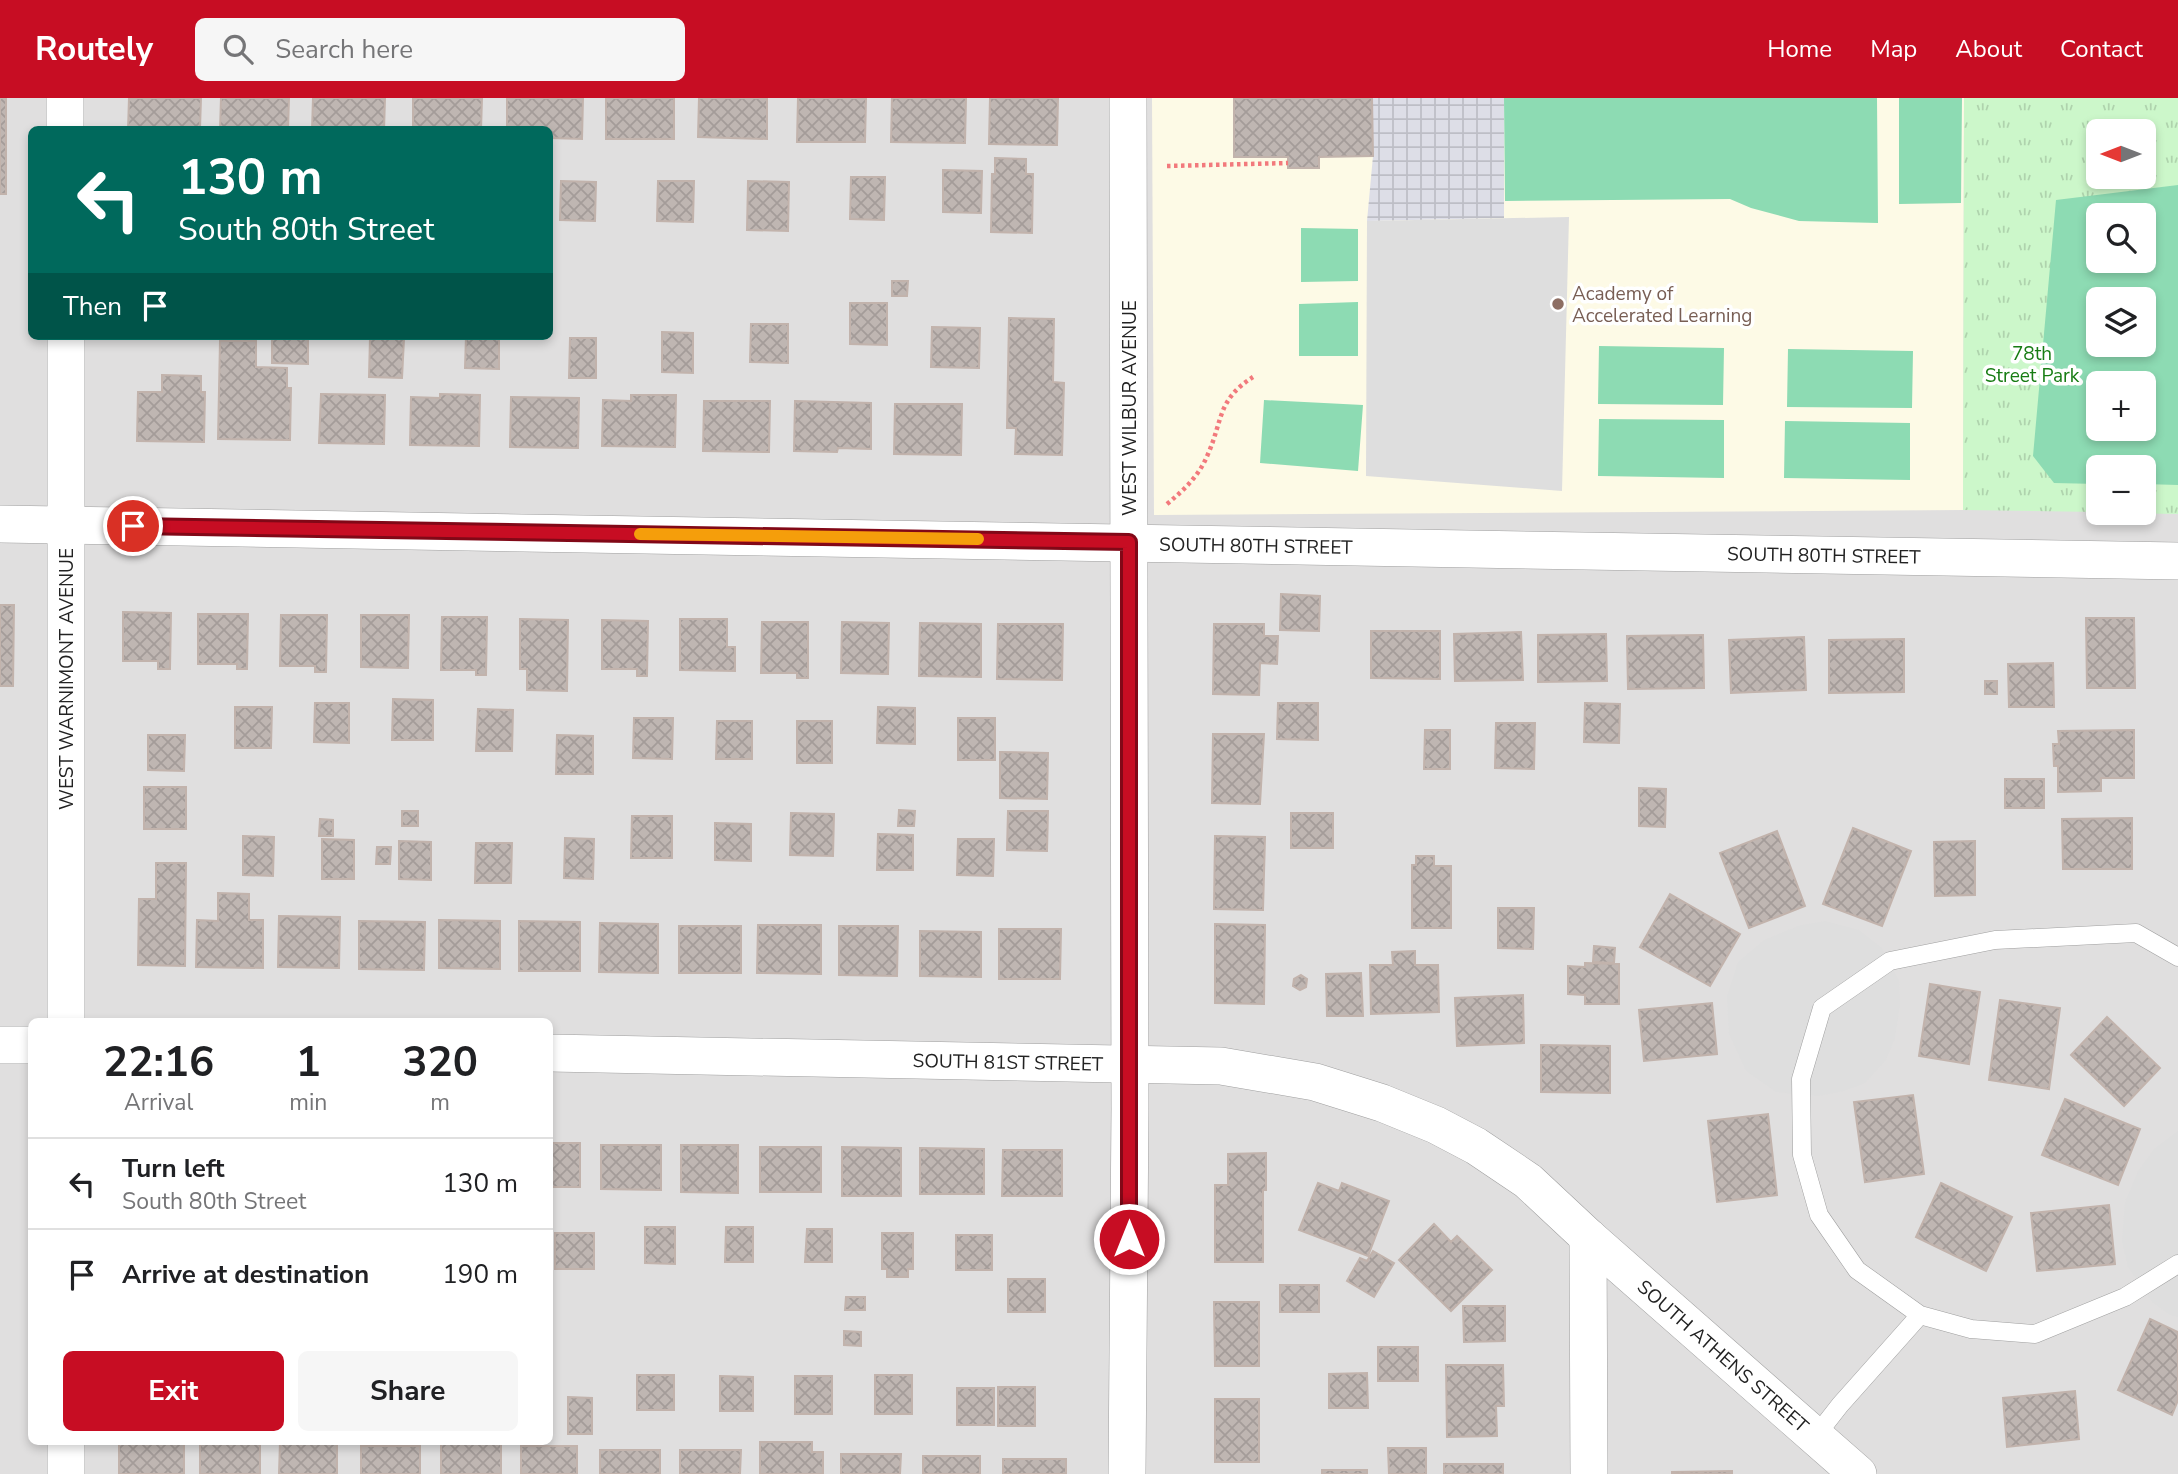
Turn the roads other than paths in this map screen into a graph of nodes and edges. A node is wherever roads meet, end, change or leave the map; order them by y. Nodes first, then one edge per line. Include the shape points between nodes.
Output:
1 (65, 98) edge
2 (1128, 98) edge
3 (65, 126) edge
4 (65, 340) edge
5 (0, 524) edge
6 (66, 525) junction
7 (1129, 542) junction
8 (2178, 561) edge
9 (2178, 957) edge
10 (66, 1018) edge
11 (0, 1045) edge
12 (28, 1045) edge
13 (553, 1053) edge
14 (1129, 1063) junction
15 (1588, 1237) junction
16 (2178, 1264) edge
17 (1920, 1315) junction
18 (1815, 1437) junction
19 (66, 1445) edge
20 (66, 1474) edge
21 (1127, 1474) edge
22 (1590, 1474) edge
23 (1858, 1474) edge

1 - 3 street
2 - 7 street, WEST WILBUR AVENUE
4 - 6 street, WEST WARNIMONT AVENUE
5 - 6 street, SOUTH 80TH STREET
6 - 7 street, SOUTH 80TH STREET
6 - 10 street, WEST WARNIMONT AVENUE
7 - 8 street, SOUTH 80TH STREET
7 - 14 street, WEST WILBUR AVENUE
9 - 17 lane via 2137,933 1994,940 1890,961 1822,1008 1801,1079 1802,1155 1819,1215 1857,1270
11 - 12 street
13 - 14 street, SOUTH 81ST STREET
14 - 15 street, SOUTH 81ST STREET via 1221,1066 1315,1082 1382,1103 1476,1146 1528,1181
14 - 21 street, WEST WILBUR AVENUE
15 - 18 street, SOUTH ATHENS STREET
15 - 22 street
16 - 17 lane via 2125,1297 2035,1334 1971,1329
17 - 18 lane
18 - 23 street, SOUTH ATHENS STREET
19 - 20 street

